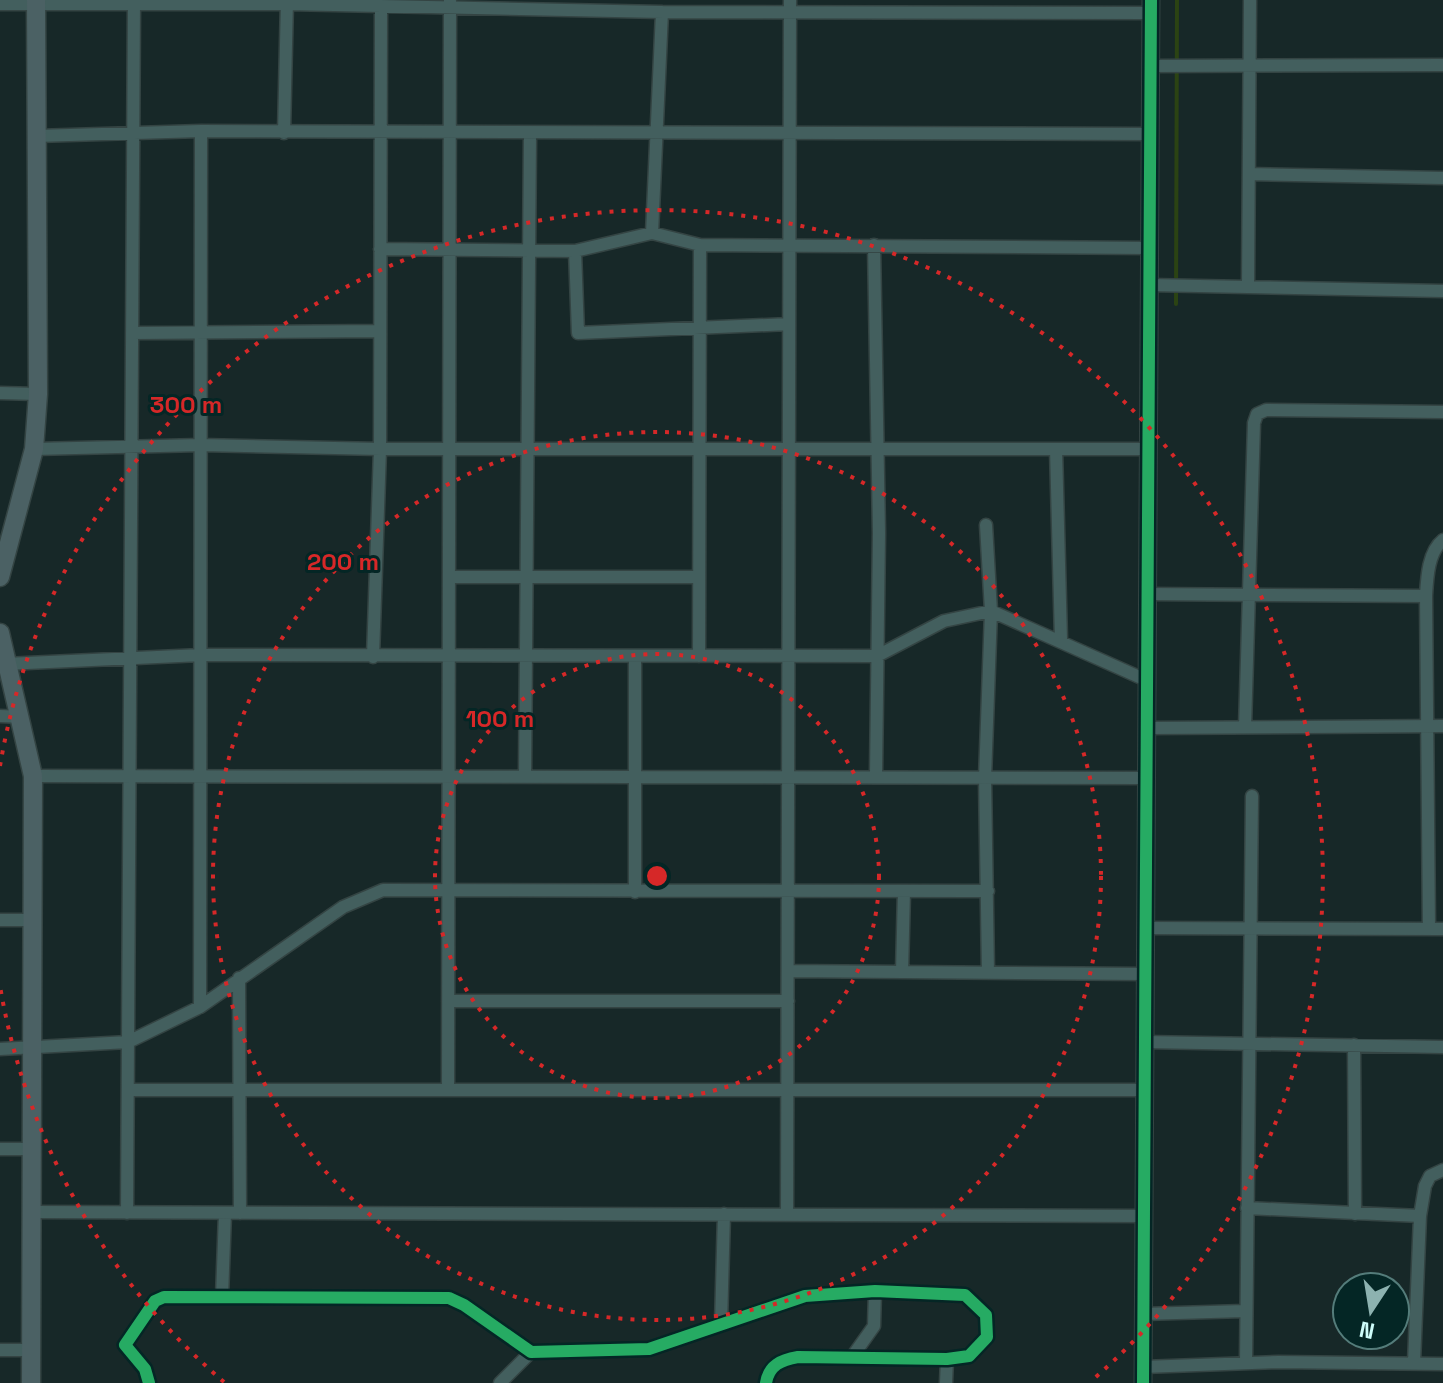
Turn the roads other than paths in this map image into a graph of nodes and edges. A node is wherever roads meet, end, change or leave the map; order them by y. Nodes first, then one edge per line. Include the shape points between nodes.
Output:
1 (1250, 1) edge
2 (36, 2) edge
3 (287, 2) edge
4 (134, 3) edge
5 (0, 4) edge
6 (450, 4) edge
7 (790, 5) edge
8 (381, 6) junction
9 (1151, 6) edge
10 (662, 12) junction
11 (1250, 65) junction
12 (1443, 65) edge
13 (1151, 66) junction
14 (201, 131) junction
15 (284, 133) junction
16 (382, 133) junction
17 (450, 134) junction
18 (790, 134) junction
19 (1151, 134) junction
20 (133, 135) junction
21 (530, 135) junction
22 (36, 136) junction
23 (656, 136) junction
24 (1249, 174) junction
25 (1443, 178) edge
26 (652, 233) junction
27 (700, 245) junction
28 (874, 245) junction
29 (789, 246) junction
30 (1150, 248) junction
31 (380, 249) junction
32 (450, 250) junction
33 (529, 251) junction
34 (575, 251) junction
35 (1150, 285) junction
36 (1248, 287) junction
37 (1443, 291) edge
38 (789, 324) junction
39 (201, 330) junction
40 (700, 330) junction
41 (379, 331) junction
42 (132, 333) junction
43 (0, 393) edge
44 (38, 394) junction
45 (1443, 412) edge
46 (201, 445) junction
47 (132, 447) junction
48 (449, 448) junction
49 (699, 448) junction
50 (789, 448) junction
51 (34, 449) junction
52 (380, 449) junction
53 (527, 449) junction
54 (878, 449) junction
55 (1056, 449) junction
56 (1149, 449) junction
57 (986, 525) dead end
58 (1443, 540) edge
59 (0, 577) edge
60 (449, 577) junction
61 (699, 577) junction
62 (526, 578) junction
63 (1252, 592) junction
64 (1148, 594) junction
65 (1426, 596) junction
66 (991, 611) junction
67 (0, 633) edge
68 (1061, 640) junction
69 (201, 655) junction
70 (699, 656) junction
71 (788, 656) junction
72 (877, 656) junction
73 (131, 657) junction
74 (373, 657) junction
75 (449, 657) junction
76 (526, 657) junction
77 (635, 657) junction
78 (5, 664) junction
79 (1146, 680) junction
80 (0, 716) edge
81 (22, 717) junction
82 (1425, 726) junction
83 (1443, 726) edge
84 (1245, 727) junction
85 (1147, 728) junction
86 (201, 774) junction
87 (876, 775) junction
88 (33, 776) junction
89 (130, 776) junction
90 (449, 776) junction
91 (525, 777) junction
92 (788, 777) junction
93 (636, 778) junction
94 (985, 778) junction
95 (1147, 778) junction
96 (1252, 796) dead end
97 (904, 891) junction
98 (988, 891) junction
99 (449, 892) junction
100 (635, 892) junction
101 (788, 892) junction
102 (0, 920) edge
103 (32, 920) junction
104 (1146, 928) junction
105 (1251, 928) junction
106 (1429, 929) junction
107 (1443, 929) edge
108 (788, 971) junction
109 (902, 972) junction
110 (988, 973) junction
111 (1145, 974) junction
112 (239, 978) junction
113 (448, 1001) junction
114 (788, 1001) junction
115 (200, 1007) junction
116 (128, 1042) junction
117 (1145, 1042) junction
118 (1354, 1045) junction
119 (1249, 1046) junction
120 (1443, 1047) edge
121 (0, 1049) edge
122 (32, 1050) junction
123 (128, 1090) junction
124 (239, 1090) junction
125 (448, 1090) junction
126 (788, 1090) junction
127 (1145, 1090) junction
128 (0, 1149) edge
129 (32, 1149) junction
130 (1443, 1170) edge
131 (1247, 1208) junction
132 (32, 1212) junction
133 (127, 1213) junction
134 (225, 1213) junction
135 (240, 1213) junction
136 (724, 1214) junction
137 (787, 1214) junction
138 (1355, 1214) junction
139 (1144, 1216) junction
140 (1420, 1216) junction
141 (875, 1291) junction
142 (222, 1297) junction
143 (1244, 1311) junction
144 (1143, 1314) junction
145 (721, 1324) junction
146 (0, 1350) edge
147 (30, 1350) junction
148 (531, 1352) junction
149 (852, 1357) junction
150 (947, 1359) junction
151 (1246, 1362) junction
152 (1414, 1363) junction
153 (1443, 1364) edge
154 (1143, 1375) edge
155 (31, 1383) edge
156 (149, 1383) edge
157 (500, 1383) edge
158 (766, 1383) edge
159 (946, 1383) edge

1 - 11 street
2 - 4 street
2 - 5 street
2 - 22 main road
3 - 4 street
3 - 8 street
3 - 15 street
4 - 20 street
6 - 8 street
6 - 10 street
6 - 17 street
7 - 9 street
7 - 10 street
7 - 18 street
8 - 16 street
9 - 13 street
10 - 23 street
11 - 12 street
11 - 13 street
11 - 24 street
13 - 19 street
14 - 15 street
14 - 20 street
14 - 39 street
15 - 16 street
16 - 17 street
16 - 31 street
17 - 21 street
17 - 32 street
18 - 19 street
18 - 23 street
18 - 29 street
19 - 30 street
20 - 22 street
20 - 42 street
21 - 23 street
21 - 33 street
22 - 44 main road
23 - 26 street
24 - 25 street
24 - 36 street
26 - 27 street
26 - 34 street
27 - 29 street
27 - 40 street
28 - 29 street
28 - 30 street
28 - 54 street
29 - 38 street
30 - 35 street
31 - 32 street
31 - 41 street
32 - 33 street
32 - 48 street
33 - 34 street
33 - 53 street
34 - 40 street via 578,333
35 - 36 street
35 - 56 street
36 - 37 street
38 - 40 street
38 - 50 street
39 - 41 street
39 - 42 street
39 - 46 street
40 - 49 street
41 - 52 street
42 - 47 street
43 - 44 street
44 - 51 main road
45 - 63 street via 1257,414
46 - 47 street
46 - 52 street
46 - 69 street
47 - 51 street
47 - 73 street
48 - 52 street
48 - 53 street
48 - 60 street
49 - 50 street
49 - 53 street
49 - 61 street
50 - 54 street
50 - 71 street
51 - 59 main road
52 - 74 street
53 - 62 street
54 - 55 street
54 - 72 street
55 - 56 street
55 - 68 street
56 - 64 street
57 - 66 street
58 - 65 street via 1427,574
60 - 62 street
60 - 75 street
61 - 62 street
61 - 70 street
62 - 76 street
63 - 64 street
63 - 65 street
63 - 84 street
64 - 79 street
65 - 82 street
66 - 68 street
66 - 72 street via 944,621
66 - 94 street
67 - 78 main road
68 - 79 street
69 - 73 street
69 - 74 street
69 - 86 street
70 - 71 street
70 - 77 street
71 - 72 street
71 - 92 street
72 - 87 street
73 - 78 street
73 - 89 street
74 - 75 street
75 - 76 street
75 - 90 street
76 - 77 street
76 - 91 street
77 - 93 street
78 - 81 main road
79 - 85 street
80 - 81 street
81 - 88 main road
82 - 83 street
82 - 84 street
82 - 106 street
84 - 85 street
85 - 95 street
86 - 89 street
86 - 90 street
86 - 115 street
87 - 92 street
87 - 94 street
88 - 89 street
88 - 103 main road
89 - 116 street
90 - 91 street
90 - 99 street
91 - 93 street
92 - 93 street
92 - 101 street
93 - 100 street
94 - 95 street
94 - 98 street
95 - 104 street
96 - 105 street
97 - 98 street
97 - 101 street
97 - 109 street
98 - 110 street
99 - 100 street
99 - 112 street via 383,890 360,897
99 - 113 street
100 - 101 street
101 - 108 street
102 - 103 street
103 - 122 main road
104 - 105 street
104 - 111 street
105 - 106 street
105 - 119 street
106 - 107 street
108 - 109 street
108 - 114 street
109 - 110 street
110 - 111 street
111 - 117 street
112 - 115 street
112 - 124 street
113 - 114 street
113 - 125 street
114 - 126 street
115 - 116 street
116 - 122 street
116 - 123 street
117 - 119 street
117 - 127 street
118 - 119 street
118 - 120 street
118 - 138 street
119 - 131 street
121 - 122 street
122 - 129 main road
123 - 124 street
123 - 133 street
124 - 125 street
124 - 135 street
125 - 126 street
126 - 127 street
126 - 137 street
127 - 139 street
128 - 129 street
129 - 132 main road
130 - 140 street via 1430,1176
131 - 138 street
131 - 143 street
132 - 133 street
132 - 147 main road
133 - 134 street
134 - 135 street
134 - 142 street
135 - 136 street
136 - 137 street
136 - 145 street
137 - 139 street
138 - 140 street
139 - 144 street
140 - 152 street
141 - 145 street via 805,1296
141 - 149 street via 874,1326
141 - 150 street via 953,1292 975,1301 986,1315 987,1337 969,1356
142 - 148 street via 449,1298
142 - 156 street via 155,1301 125,1345 145,1369
143 - 144 street
143 - 151 street
144 - 154 street
145 - 148 street via 649,1349
146 - 147 street
147 - 155 main road
148 - 157 street
149 - 150 street
149 - 158 street via 781,1360
150 - 159 street
151 - 152 street
151 - 154 street
152 - 153 street

